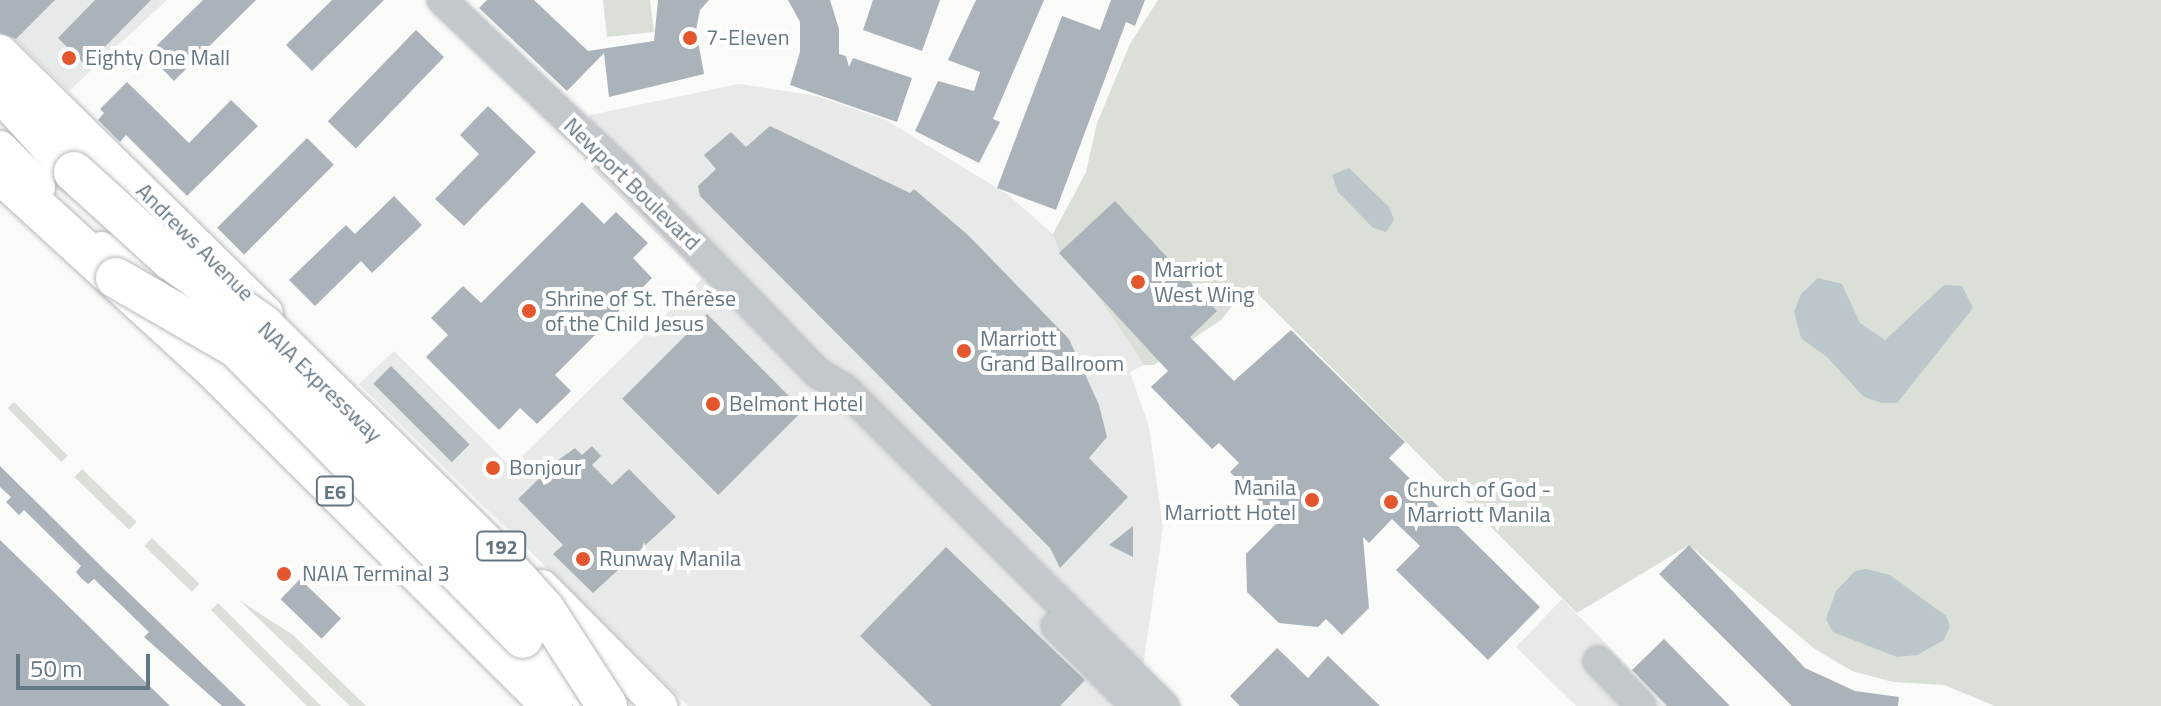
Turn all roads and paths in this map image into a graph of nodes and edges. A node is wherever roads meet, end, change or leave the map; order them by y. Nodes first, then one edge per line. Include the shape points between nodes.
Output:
1 (442, 0) edge
2 (0, 52) edge
3 (0, 90) edge
4 (0, 148) edge
5 (0, 173) edge
6 (126, 174) junction
7 (100, 253) junction
8 (171, 260) junction
9 (818, 373) junction
10 (276, 396) dead end
11 (423, 467) junction
12 (372, 517) junction
13 (528, 632) junction
14 (1598, 661) dead end
15 (553, 706) edge
16 (606, 706) edge
17 (625, 706) edge
18 (660, 706) edge
19 (1136, 706) edge
20 (1164, 706) edge
21 (1641, 706) edge

1 - 9 street, Newport Boulevard via 621,170
2 - 6 main road, Andrews Avenue / 192
3 - 8 highway, NAIA Expressway, bridge via 74,172
4 - 7 main road
5 - 7 highway, E6
6 - 7 main road via 132,193 121,221 104,231
6 - 11 main road, Andrews Avenue / 192
7 - 10 main road via 146,264
7 - 12 main road
7 - 13 highway, bridge via 237,348
7 - 15 highway, E6, bridge
8 - 13 highway, bridge
8 - 16 highway, NAIA Expressway, bridge via 263,325 494,553 545,610
9 - 19 street, Newport Boulevard via 830,399
9 - 20 street, Newport Boulevard via 845,389
11 - 12 main road via 391,469 378,476 369,495
11 - 18 main road, Andrews Avenue / 192
12 - 15 main road
13 - 16 highway
13 - 17 highway
14 - 21 street

